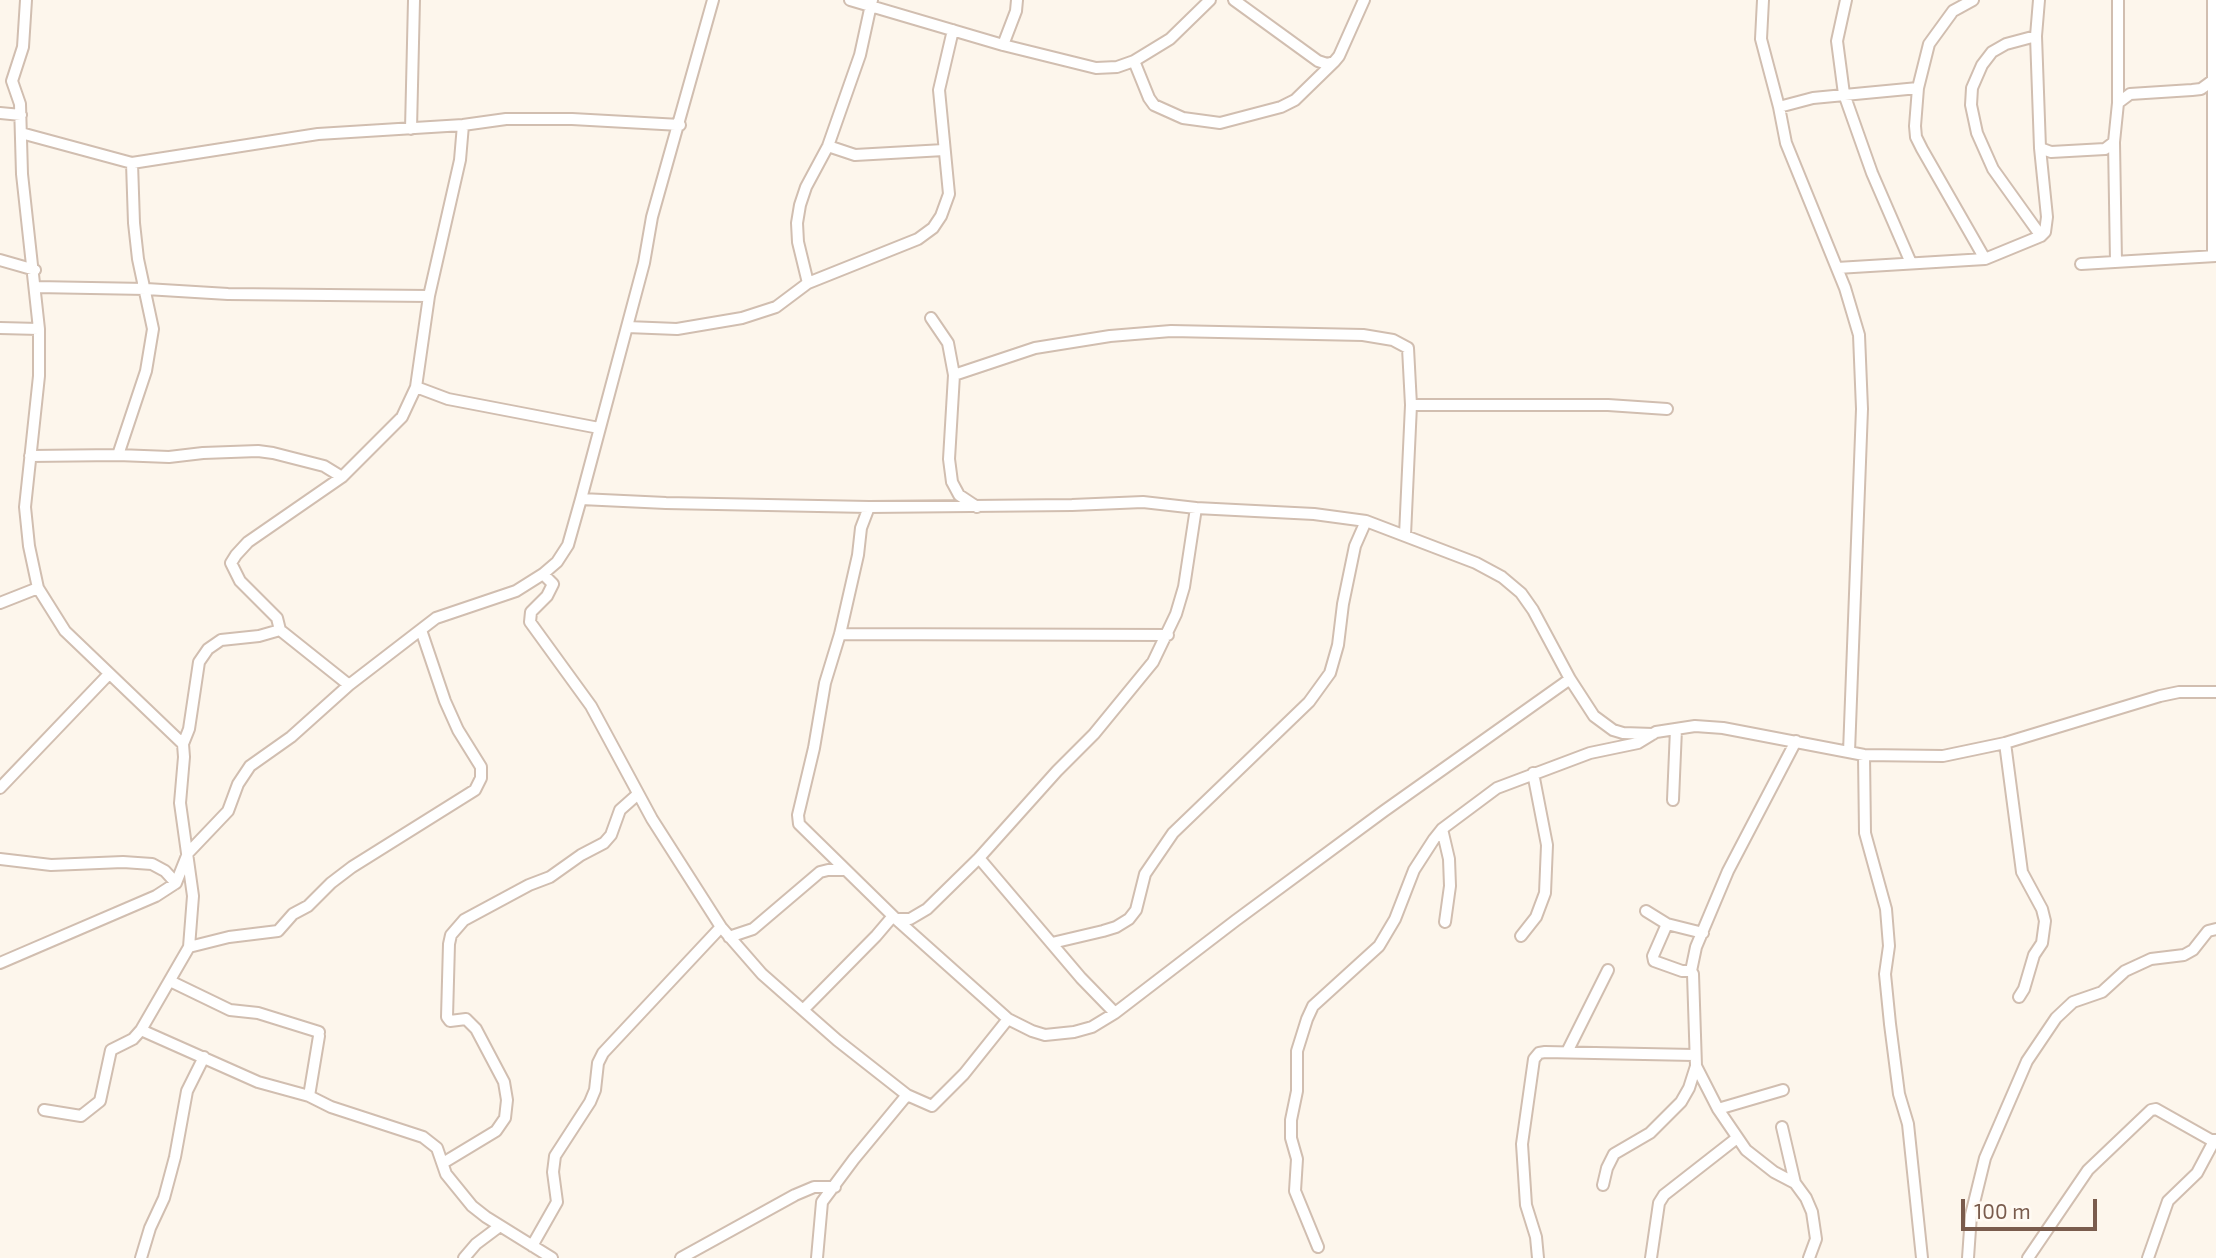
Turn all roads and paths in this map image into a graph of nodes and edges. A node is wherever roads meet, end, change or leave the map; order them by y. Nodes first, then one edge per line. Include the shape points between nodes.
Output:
1 (26, 0) edge
2 (414, 0) edge
3 (713, 0) edge
4 (850, 0) edge
5 (1017, 0) edge
6 (1210, 0) edge
7 (1234, 0) edge
8 (1364, 0) edge
9 (1763, 0) edge
10 (1846, 0) edge
11 (1947, 0) edge
12 (1973, 0) edge
13 (2039, 0) edge
14 (2118, 0) edge
15 (2213, 0) edge
16 (871, 3) edge
17 (1953, 11) junction
18 (953, 30) junction
19 (2036, 36) junction
20 (1003, 45) junction
21 (1134, 61) junction
22 (1334, 62) junction
23 (2211, 80) junction
24 (1918, 88) junction
25 (1844, 94) junction
26 (2118, 103) junction
27 (1779, 107) junction
28 (0, 113) edge
29 (20, 115) junction
30 (463, 125) junction
31 (680, 125) junction
32 (411, 129) junction
33 (21, 133) junction
34 (2114, 142) junction
35 (828, 146) junction
36 (2040, 148) junction
37 (944, 150) junction
38 (132, 163) junction
39 (2042, 236) junction
40 (2215, 256) edge
41 (1985, 259) junction
42 (0, 260) edge
43 (2116, 262) junction
44 (1912, 263) junction
45 (2081, 264) dead end
46 (1837, 268) junction
47 (35, 270) junction
48 (808, 283) junction
49 (36, 287) junction
50 (146, 289) junction
51 (429, 296) junction
52 (931, 318) dead end
53 (627, 327) junction
54 (0, 328) edge
55 (39, 329) junction
56 (954, 375) junction
57 (416, 387) junction
58 (1411, 405) junction
59 (1667, 409) dead end
60 (599, 428) junction
61 (118, 455) junction
62 (30, 456) junction
63 (342, 477) junction
64 (581, 499) junction
65 (869, 507) junction
66 (976, 507) junction
67 (1196, 508) junction
68 (1366, 521) junction
69 (1405, 535) junction
70 (543, 574) junction
71 (38, 587) junction
72 (0, 603) edge
73 (280, 630) junction
74 (421, 630) junction
75 (840, 634) junction
76 (1168, 635) junction
77 (109, 674) junction
78 (1570, 679) junction
79 (349, 685) junction
80 (2216, 692) edge
81 (1676, 729) junction
82 (1653, 734) junction
83 (1796, 741) junction
84 (2005, 743) junction
85 (183, 744) junction
86 (1849, 752) junction
87 (1864, 755) junction
88 (1533, 773) junction
89 (0, 788) edge
90 (638, 794) junction
91 (1673, 800) dead end
92 (1443, 829) junction
93 (188, 853) junction
94 (979, 858) junction
95 (0, 859) edge
96 (844, 870) junction
97 (176, 883) junction
98 (1646, 911) dead end
99 (895, 917) junction
100 (1445, 922) dead end
101 (1667, 924) junction
102 (721, 927) junction
103 (2216, 929) edge
104 (1703, 933) junction
105 (1521, 936) dead end
106 (729, 937) junction
107 (1052, 943) junction
108 (189, 947) junction
109 (0, 963) edge
110 (1608, 970) dead end
111 (1691, 971) junction
112 (170, 981) junction
113 (2019, 997) dead end
114 (803, 1010) junction
115 (1115, 1013) junction
116 (1008, 1019) junction
117 (141, 1030) junction
118 (1567, 1052) junction
119 (204, 1057) junction
120 (1695, 1060) junction
121 (1783, 1090) dead end
122 (907, 1095) junction
123 (310, 1096) junction
124 (44, 1110) dead end
125 (1718, 1110) junction
126 (1782, 1127) dead end
127 (1737, 1138) junction
128 (2215, 1140) edge
129 (443, 1163) junction
130 (1795, 1183) junction
131 (1603, 1185) dead end
132 (835, 1187) junction
133 (499, 1226) junction
134 (1318, 1248) dead end
135 (537, 1252) edge
136 (141, 1258) edge
137 (464, 1258) edge
138 (552, 1258) edge
139 (681, 1258) edge
140 (817, 1258) edge
141 (1538, 1258) edge
142 (1651, 1258) edge
143 (1809, 1258) edge
144 (1922, 1258) edge
145 (1968, 1258) edge
146 (2028, 1258) edge
147 (2148, 1258) edge

1 - 29 street via 23,47 12,81
2 - 32 street
3 - 31 street
4 - 16 street
5 - 20 street
6 - 21 street via 1170,39
7 - 22 street via 1318,61
8 - 22 street
9 - 27 street via 1761,39
10 - 25 street via 1837,41
11 - 17 street
12 - 17 street
13 - 19 street
14 - 26 street
15 - 23 street
16 - 18 street
16 - 35 street via 860,55
17 - 24 street via 1929,44
18 - 20 street
18 - 37 street via 939,90
19 - 36 street
19 - 39 street via 1992,52 1972,88 1971,105 1993,169
20 - 21 street via 1096,68
21 - 22 street via 1154,105 1183,117 1220,123 1295,100
23 - 26 street via 2201,89 2130,94
23 - 40 street
24 - 25 street
24 - 41 street via 1916,137
25 - 27 street
25 - 44 street via 1872,173
26 - 34 street
27 - 46 street via 1788,152
28 - 29 street
29 - 33 street
30 - 31 street via 506,119
30 - 32 street
30 - 51 street via 458,169
31 - 53 street via 652,217
32 - 38 street via 318,134
33 - 38 street
33 - 47 street
34 - 36 street via 2105,149 2051,152
34 - 43 street
35 - 37 street via 855,155
35 - 48 street via 806,187 797,223
36 - 39 street via 2047,217
37 - 48 street via 949,194 933,228 918,239
38 - 50 street via 134,223
39 - 41 street
40 - 43 street
41 - 44 street
42 - 47 street
43 - 45 street
44 - 46 street
46 - 86 street via 1859,335 1862,409
47 - 49 street
48 - 53 street via 776,307 741,318 677,329
49 - 50 street
49 - 55 street
50 - 51 street
50 - 61 street via 153,321 151,345
51 - 57 street
52 - 56 street via 948,343
53 - 60 street
54 - 55 street
55 - 62 street
56 - 58 street via 1035,348 1135,334 1363,335 1386,338 1408,348
56 - 66 street via 952,482 959,495
57 - 60 street via 448,400
57 - 63 street via 398,422
58 - 59 street
58 - 69 street
60 - 64 street
61 - 62 street
61 - 63 street via 273,453 324,466
62 - 71 street via 26,528
63 - 73 street via 248,542 232,563 240,581 274,614
64 - 65 street
64 - 70 street via 568,545
65 - 66 street
65 - 75 street
66 - 67 street via 1143,502
67 - 68 street
67 - 76 street via 1184,587
68 - 69 street
68 - 107 street via 1355,546 1330,673 1316,693 1173,833 1145,874 1136,910 1129,919 1116,927
69 - 78 street via 1476,563 1521,593
70 - 74 street via 516,591 436,618
70 - 90 street via 553,584 531,612 530,622 591,706
71 - 72 street
71 - 77 street via 65,631
73 - 79 street
73 - 85 street via 229,638 208,649 199,662 190,729
74 - 79 street
74 - 108 street via 445,701 481,767 475,790 352,867 278,931
75 - 76 street
75 - 96 street via 825,683 798,815 802,829
76 - 94 street via 1153,662 1094,734
77 - 85 street
77 - 89 street
78 - 82 street via 1606,726 1623,733
78 - 115 street via 1384,811
79 - 93 street via 291,737 250,766 228,811
80 - 84 street via 2160,696
81 - 82 street
81 - 83 street via 1723,728
81 - 91 street
82 - 88 street via 1638,743 1590,753
83 - 86 street
83 - 104 street via 1728,871
84 - 87 street via 1942,756
84 - 113 street via 2022,872 2045,920 2042,943
85 - 93 street via 180,803
86 - 87 street
87 - 144 street via 1865,833 1886,909 1890,1024 1899,1094 1908,1124
88 - 92 street via 1497,788
88 - 105 street via 1547,845 1545,893 1536,917
90 - 102 street
90 - 129 street via 620,810 604,843 550,877 464,920 451,935 447,1017 450,1021 466,1019 476,1029 504,1082 507,1100 505,1118 496,1131
92 - 100 street via 1450,886
92 - 134 street via 1414,870 1379,946 1313,1006 1300,1040 1291,1120 1298,1168 1295,1187
93 - 97 street
93 - 108 street via 193,896
94 - 99 street via 927,909 910,919
94 - 107 street
95 - 97 street via 51,865 152,864
96 - 99 street
96 - 106 street via 820,873 753,929
97 - 109 street
98 - 101 street
99 - 114 street
99 - 116 street
101 - 104 street
101 - 111 street via 1654,961
102 - 106 street
102 - 135 street via 603,1053 590,1102 555,1156 556,1208
103 - 145 street via 2184,955 2151,959 2125,971 2102,992 2073,1002 2056,1018 2024,1068 1988,1149 1971,1215
104 - 111 street
106 - 114 street
107 - 115 street
108 - 112 street
110 - 118 street
111 - 120 street
112 - 117 street
112 - 123 street via 230,1010 258,1013 319,1034
114 - 122 street
115 - 116 street via 1092,1027 1045,1035
116 - 122 street via 932,1106
117 - 119 street
117 - 124 street via 111,1050 101,1099 92,1109 75,1117
118 - 120 street
118 - 141 street via 1539,1053 1528,1091 1523,1166
119 - 123 street via 258,1082
119 - 136 street via 187,1091 164,1198
120 - 125 street
120 - 131 street via 1681,1102 1650,1133 1615,1154
121 - 125 street
122 - 132 street
123 - 129 street via 423,1137 437,1148
125 - 127 street
126 - 130 street
127 - 130 street via 1752,1157
127 - 142 street via 1664,1195
128 - 146 street via 2151,1110 2088,1170
128 - 147 street via 2201,1167 2168,1201
129 - 133 street via 449,1179 472,1206
130 - 143 street via 1806,1198 1815,1226
132 - 139 street via 814,1187 795,1195
132 - 140 street via 820,1206
133 - 135 street
133 - 137 street
135 - 138 street

